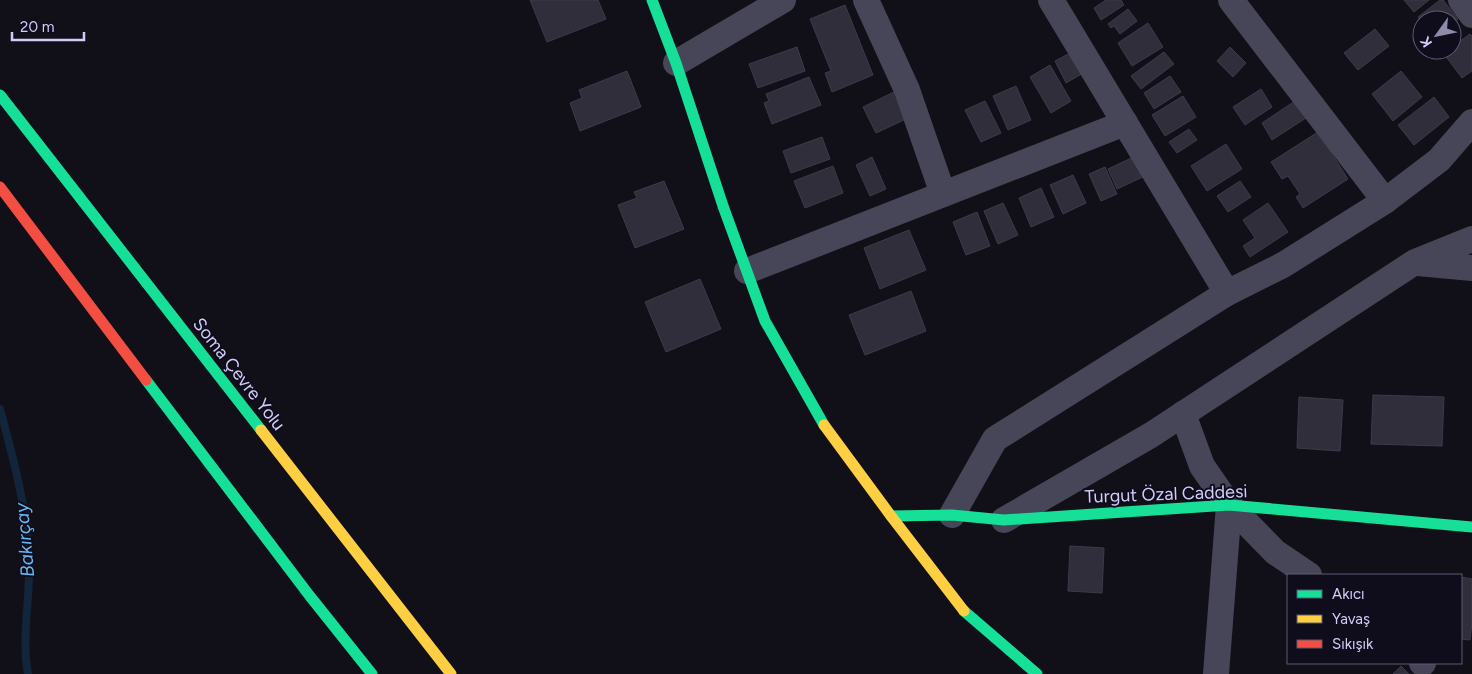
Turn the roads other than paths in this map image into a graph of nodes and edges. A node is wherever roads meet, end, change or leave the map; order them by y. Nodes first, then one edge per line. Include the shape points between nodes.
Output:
1 (652, 0) edge
2 (783, 0) edge
3 (866, 0) edge
4 (1051, 0) edge
5 (1231, 0) edge
6 (1461, 0) edge
7 (1472, 15) edge
8 (676, 64) junction
9 (0, 95) edge
10 (1472, 122) edge
11 (1125, 124) junction
12 (0, 187) edge
13 (943, 194) junction
14 (1384, 201) junction
15 (1472, 239) edge
16 (1415, 262) junction
17 (1472, 268) edge
18 (747, 271) junction
19 (1227, 293) junction
20 (1183, 414) junction
21 (1229, 505) junction
22 (952, 515) junction
23 (891, 516) junction
24 (1004, 520) junction
25 (1472, 527) edge
26 (1308, 574) edge
27 (372, 674) edge
28 (450, 674) edge
29 (1037, 674) edge
30 (1216, 674) edge

1 - 8 main road
2 - 8 street
3 - 13 street via 907,90
4 - 11 street
5 - 14 street
6 - 7 street
8 - 18 main road
9 - 28 main road, Soma Çevre Yolu
10 - 14 street via 1439,160
11 - 13 street
11 - 19 street
12 - 27 main road
13 - 18 street
14 - 19 street via 1283,265
15 - 16 street
16 - 17 street
16 - 20 street
18 - 23 main road via 765,321 825,426
19 - 22 street via 995,439
20 - 21 street via 1202,466
20 - 24 street
21 - 24 main road, Turgut Özal Caddesi
21 - 25 main road, Turgut Özal Caddesi
21 - 26 street via 1275,552
21 - 30 street
22 - 23 main road, Turgut Özal Caddesi
22 - 24 main road, Turgut Özal Caddesi
23 - 29 main road via 967,615

